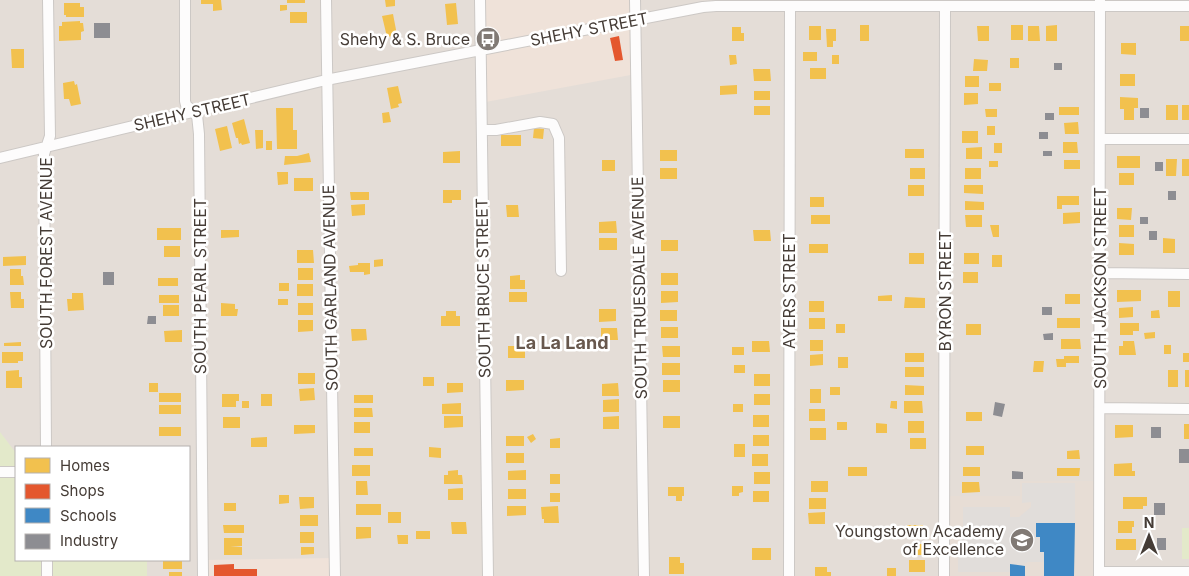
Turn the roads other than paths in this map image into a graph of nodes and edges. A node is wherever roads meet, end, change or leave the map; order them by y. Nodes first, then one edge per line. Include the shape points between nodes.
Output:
1 (48, 0) edge
2 (185, 0) edge
3 (326, 0) edge
4 (480, 0) edge
5 (635, 0) edge
6 (849, 3) edge
7 (1100, 3) edge
8 (790, 6) junction
9 (945, 6) junction
10 (1189, 6) edge
11 (635, 20) junction
12 (480, 50) junction
13 (326, 80) junction
14 (193, 112) junction
15 (482, 130) junction
16 (1100, 139) junction
17 (1189, 139) edge
18 (47, 147) junction
19 (0, 158) edge
20 (561, 271) dead end
21 (1100, 273) junction
22 (1189, 274) edge
23 (1100, 408) junction
24 (1189, 409) edge
25 (46, 446) edge
26 (0, 472) edge
27 (15, 472) edge
28 (47, 561) edge
29 (1189, 572) edge
30 (1099, 574) edge
31 (47, 576) edge
32 (203, 576) edge
33 (335, 576) edge
34 (488, 576) edge
35 (644, 576) edge
36 (789, 576) edge
37 (944, 576) edge

1 - 18 street, SOUTH FOREST AVENUE via 50,136
2 - 14 street, SOUTH PEARL STREET via 185,101
3 - 13 street, SOUTH GARLAND AVENUE
4 - 12 street, SOUTH BRUCE STREET
5 - 11 street, SOUTH TRUESDALE AVENUE
6 - 8 street, SHEHY STREET
6 - 9 street, SHEHY STREET
7 - 9 street, SHEHY STREET
7 - 10 street, SHEHY STREET
7 - 16 street, SOUTH JACKSON STREET
8 - 11 street, SHEHY STREET via 716,6
8 - 36 street, AYERS STREET
9 - 37 street, BYRON STREET
11 - 12 street, SHEHY STREET
11 - 35 street, SOUTH TRUESDALE AVENUE
12 - 13 street, SHEHY STREET
12 - 15 street, SOUTH BRUCE STREET
13 - 14 street, SHEHY STREET
13 - 33 street, SOUTH GARLAND AVENUE
14 - 18 street, SHEHY STREET
14 - 32 street, SOUTH PEARL STREET via 198,119 199,134
15 - 20 street via 540,122 553,124 556,128 559,138
15 - 34 street, SOUTH BRUCE STREET
16 - 17 street
16 - 21 street, SOUTH JACKSON STREET
18 - 19 street, SHEHY STREET
18 - 25 street, SOUTH FOREST AVENUE via 44,154
21 - 22 street
21 - 23 street, SOUTH JACKSON STREET
23 - 24 street
23 - 30 street, SOUTH JACKSON STREET
26 - 27 street
28 - 31 street
29 - 30 street

